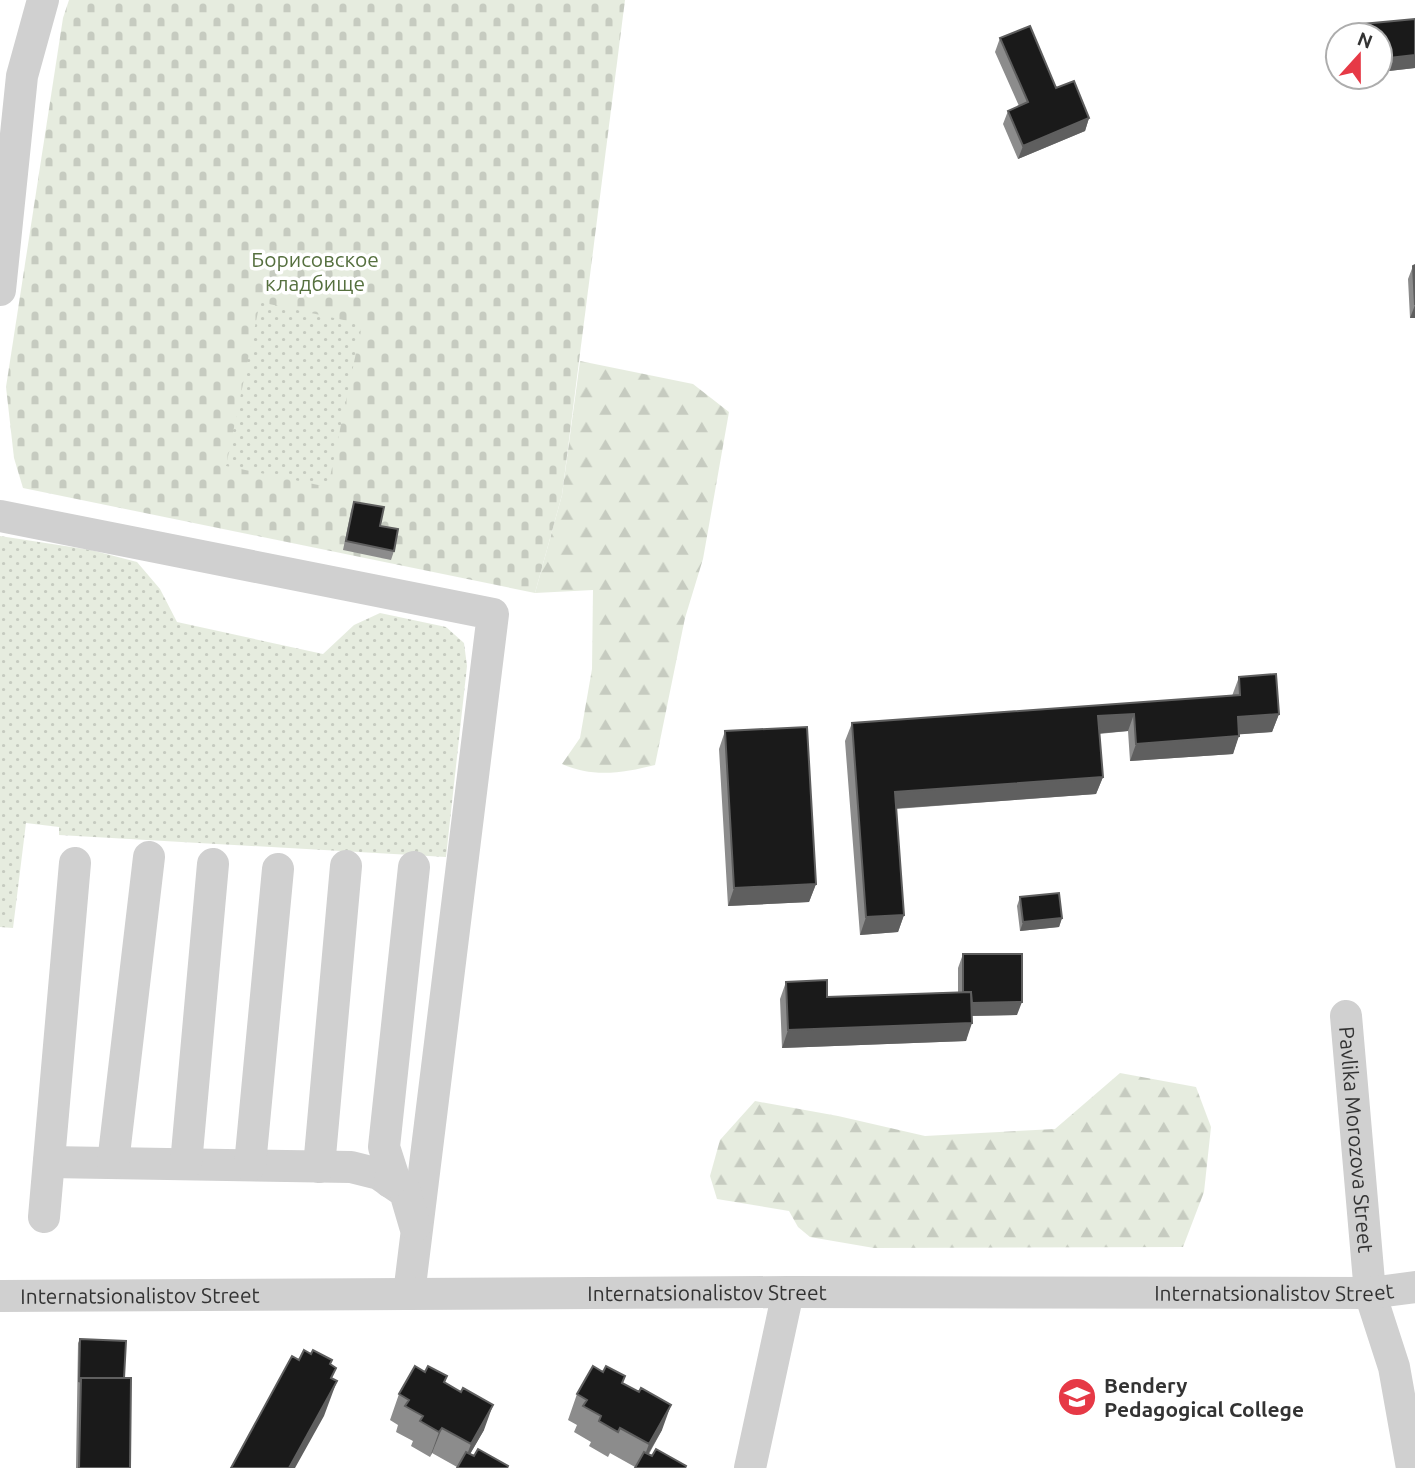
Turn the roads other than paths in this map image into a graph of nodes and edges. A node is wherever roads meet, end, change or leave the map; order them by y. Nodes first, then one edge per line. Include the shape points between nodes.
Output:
1 (43, 0) edge
2 (0, 290) edge
3 (0, 516) edge
4 (149, 857) dead end
5 (75, 863) dead end
6 (213, 864) dead end
7 (346, 866) dead end
8 (414, 867) dead end
9 (278, 869) dead end
10 (1346, 1016) dead end
11 (49, 1162) junction
12 (113, 1163) junction
13 (186, 1164) junction
14 (250, 1165) junction
15 (319, 1167) junction
16 (390, 1182) junction
17 (44, 1217) dead end
18 (417, 1232) junction
19 (1415, 1287) edge
20 (788, 1292) junction
21 (1370, 1293) junction
22 (409, 1294) junction
23 (0, 1296) edge
24 (750, 1468) edge
25 (1412, 1468) edge

1 - 2 street via 22,76
3 - 18 street via 493,614
4 - 12 street
5 - 11 street
6 - 13 street
7 - 15 street
8 - 16 street via 384,1147 393,1175
9 - 14 street
10 - 21 street, Pavlika Morozova Street
11 - 12 street
11 - 17 street
12 - 13 street
13 - 14 street
14 - 15 street
15 - 16 street via 351,1167 379,1174
16 - 18 street via 405,1192
18 - 22 street
19 - 21 street, Internatsionalistov Street
20 - 21 street, Internatsionalistov Street
20 - 22 street, Internatsionalistov Street
20 - 24 street
21 - 25 street, Pavlika Morozova Street via 1394,1367
22 - 23 street, Internatsionalistov Street

